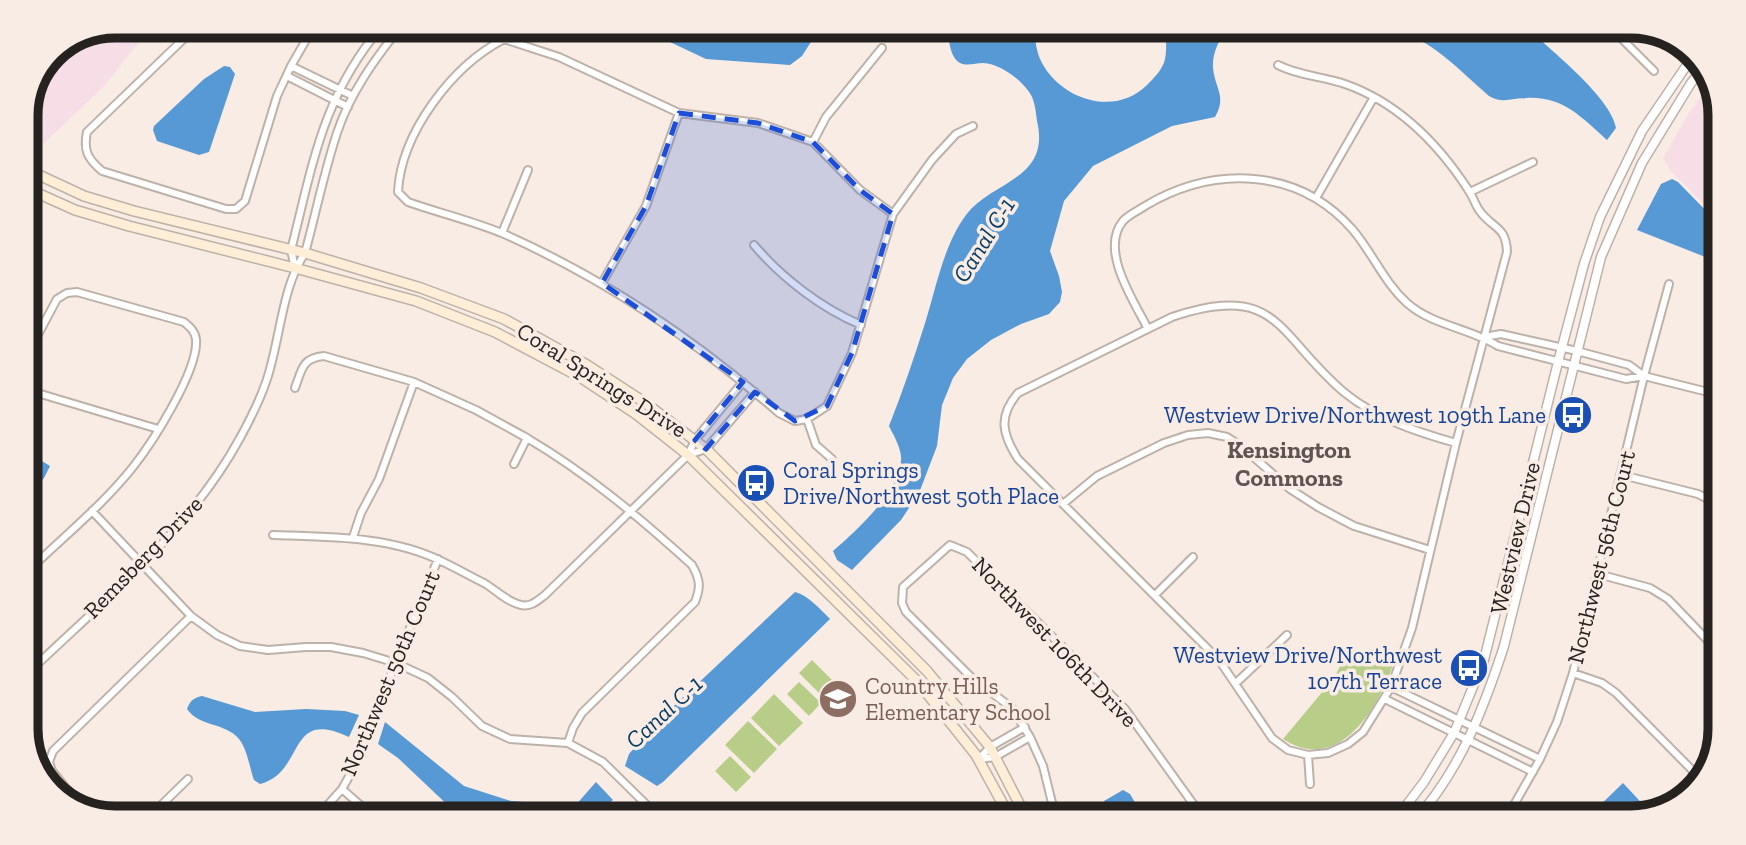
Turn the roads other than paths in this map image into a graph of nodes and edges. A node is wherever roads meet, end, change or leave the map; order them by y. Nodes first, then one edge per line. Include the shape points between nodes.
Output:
1 (185, 38) edge
2 (307, 38) edge
3 (374, 38) edge
4 (392, 38) edge
5 (1621, 38) edge
6 (882, 48) dead end
7 (1687, 64) edge
8 (1278, 65) dead end
9 (291, 66) junction
10 (1654, 71) dead end
11 (286, 76) junction
12 (1697, 76) edge
13 (339, 89) junction
14 (353, 96) junction
15 (1374, 97) junction
16 (334, 100) junction
17 (348, 107) junction
18 (679, 113) junction
19 (973, 126) dead end
20 (813, 142) junction
21 (1534, 162) dead end
22 (528, 170) dead end
23 (39, 175) edge
24 (1470, 192) junction
25 (39, 193) edge
26 (1316, 198) junction
27 (894, 214) junction
28 (502, 233) junction
29 (754, 245) dead end
30 (291, 250) junction
31 (305, 253) junction
32 (295, 268) junction
33 (602, 283) junction
34 (1669, 285) dead end
35 (861, 325) junction
36 (1148, 329) junction
37 (39, 333) edge
38 (1484, 337) junction
39 (1562, 348) junction
40 (1577, 351) junction
41 (1558, 362) junction
42 (1574, 365) junction
43 (1644, 376) junction
44 (414, 382) junction
45 (743, 382) junction
46 (295, 388) dead end
47 (755, 392) junction
48 (1707, 392) edge
49 (39, 393) edge
50 (807, 419) junction
51 (158, 429) junction
52 (527, 438) junction
53 (695, 440) junction
54 (1456, 443) junction
55 (706, 449) junction
56 (688, 455) junction
57 (832, 459) dead end
58 (513, 464) dead end
59 (1622, 475) junction
60 (1708, 499) edge
61 (1063, 504) junction
62 (92, 511) junction
63 (632, 511) junction
64 (273, 535) dead end
65 (353, 537) junction
66 (1430, 550) junction
67 (1193, 557) dead end
68 (438, 559) junction
69 (39, 561) edge
70 (141, 565) junction
71 (1598, 574) junction
72 (1155, 595) junction
73 (191, 616) junction
74 (1287, 635) dead end
75 (1708, 641) edge
76 (39, 663) edge
77 (396, 663) junction
78 (1573, 673) junction
79 (1236, 683) junction
80 (1391, 687) junction
81 (1385, 699) junction
82 (1462, 720) junction
83 (1475, 726) junction
84 (1024, 727) junction
85 (1454, 733) junction
86 (1030, 737) junction
87 (1468, 739) junction
88 (568, 743) junction
89 (989, 747) junction
90 (1308, 755) junction
91 (995, 757) junction
92 (979, 759) junction
93 (1540, 759) junction
94 (1532, 772) junction
95 (1695, 773) edge
96 (188, 779) dead end
97 (61, 783) edge
98 (1310, 784) dead end
99 (342, 789) junction
100 (160, 806) edge
101 (327, 806) edge
102 (361, 806) edge
103 (648, 806) edge
104 (1004, 806) edge
105 (1020, 806) edge
106 (1053, 806) edge
107 (1195, 806) edge
108 (1406, 806) edge
109 (1426, 806) edge
110 (1515, 806) edge

1 - 11 street via 87,132 85,150 96,166 120,178 236,209 250,189 264,133
2 - 9 street
3 - 13 street, Remsberg Drive
4 - 14 street, Remsberg Drive
5 - 10 street
6 - 20 street via 826,117
7 - 39 street, Westview Drive via 1642,131 1611,194 1584,264
8 - 15 street
9 - 11 street
9 - 13 street
11 - 16 street
12 - 40 street, Westview Drive via 1633,180 1601,257
13 - 14 street
13 - 16 street, Remsberg Drive
14 - 17 street, Remsberg Drive
15 - 24 street via 1411,120
15 - 26 street
16 - 17 street
16 - 30 street, Remsberg Drive via 322,129
17 - 31 street, Remsberg Drive
18 - 20 street via 758,122
18 - 28 street via 559,57 504,39 486,49 465,65 431,108 409,149 398,192 408,202
18 - 33 street via 646,206
19 - 27 street via 956,134 932,160
20 - 27 street via 860,190
21 - 24 street
22 - 28 street
23 - 30 main road, Coral Springs Drive via 84,196 134,211
24 - 38 street via 1479,211 1507,238
25 - 32 main road, Coral Springs Drive via 89,214
26 - 36 street via 1262,179 1229,177 1170,192 1123,221 1114,243 1118,267
26 - 38 street via 1339,215 1409,305
27 - 35 street
28 - 33 street
29 - 35 street via 835,314
30 - 31 main road, Coral Springs Drive
30 - 32 street, Remsberg Drive
31 - 32 street, Remsberg Drive
31 - 53 main road, Coral Springs Drive via 504,318 645,402
32 - 56 main road, Coral Springs Drive via 416,301 495,332 580,377
32 - 70 street, Remsberg Drive via 271,369 241,438 206,491
33 - 45 street via 682,334
34 - 43 street, Northwest 56th Court
35 - 50 street via 827,406
36 - 54 street via 1198,308 1223,304 1268,314 1347,395 1416,432
36 - 61 street via 1018,393 1009,404 1004,416 1008,443
37 - 51 street via 57,299 77,292 184,322 196,341 192,362 176,402
38 - 39 street via 1501,334
38 - 41 street via 1498,346
38 - 54 street
39 - 40 street
39 - 41 street, Westview Drive
40 - 42 street, Westview Drive
40 - 43 street via 1629,365
41 - 42 street
41 - 82 street, Westview Drive via 1492,636
42 - 43 street via 1626,379
42 - 83 street, Westview Drive via 1504,646
43 - 48 street
43 - 59 street, Northwest 56th Court
44 - 46 street via 324,356 304,364
44 - 52 street
44 - 65 street
45 - 47 street
45 - 53 street
47 - 50 street via 779,414 795,421
47 - 55 street
49 - 51 street
50 - 57 street via 816,444
51 - 62 street via 133,468
52 - 58 street
52 - 63 street
53 - 55 main road, Coral Springs Drive
53 - 56 street
54 - 66 street
55 - 56 street
55 - 89 main road, Coral Springs Drive via 927,671
56 - 63 street
56 - 92 main road, Coral Springs Drive via 917,681
59 - 60 street
59 - 71 street, Northwest 56th Court
61 - 66 street via 1097,476 1153,448 1208,433 1227,437 1290,489 1354,526
61 - 72 street
62 - 69 street
62 - 70 street
63 - 68 street via 531,605 509,601
63 - 88 street via 692,565 701,589 695,602 582,713
64 - 65 street
65 - 68 street
66 - 80 street via 1412,628
67 - 72 street
68 - 77 street, Northwest 50th Court
70 - 73 street
70 - 76 street, Remsberg Drive
71 - 75 street via 1668,599
71 - 78 street, Northwest 56th Court
72 - 79 street
73 - 77 street via 240,646 268,650 331,647
73 - 97 street via 53,751 51,771
74 - 79 street
77 - 88 street via 428,678 482,726 510,739
77 - 99 street, Northwest 50th Court
78 - 93 street, Northwest 56th Court
78 - 95 street via 1616,693
79 - 90 street via 1272,738 1288,750
80 - 81 street
80 - 82 street
81 - 85 street
81 - 90 street via 1363,732 1348,744
82 - 83 street
82 - 85 street, Westview Drive
83 - 87 street, Westview Drive
83 - 93 street
84 - 86 street, Northwest 106th Drive
84 - 89 street
84 - 107 street, Northwest 106th Drive via 1012,708 971,677 902,603 903,587 950,545 967,552 1125,709
85 - 87 street
85 - 108 street, Westview Drive
86 - 91 street
86 - 106 street, Northwest 106th Drive
87 - 94 street
87 - 109 street, Westview Drive
88 - 103 street via 603,762
89 - 91 main road, Coral Springs Drive
89 - 92 street
90 - 98 street
91 - 92 street
91 - 105 main road, Coral Springs Drive
92 - 104 main road, Coral Springs Drive
93 - 94 street, Northwest 56th Court
94 - 110 street, Northwest 56th Court
96 - 100 street
99 - 101 street, Northwest 50th Court
99 - 102 street

